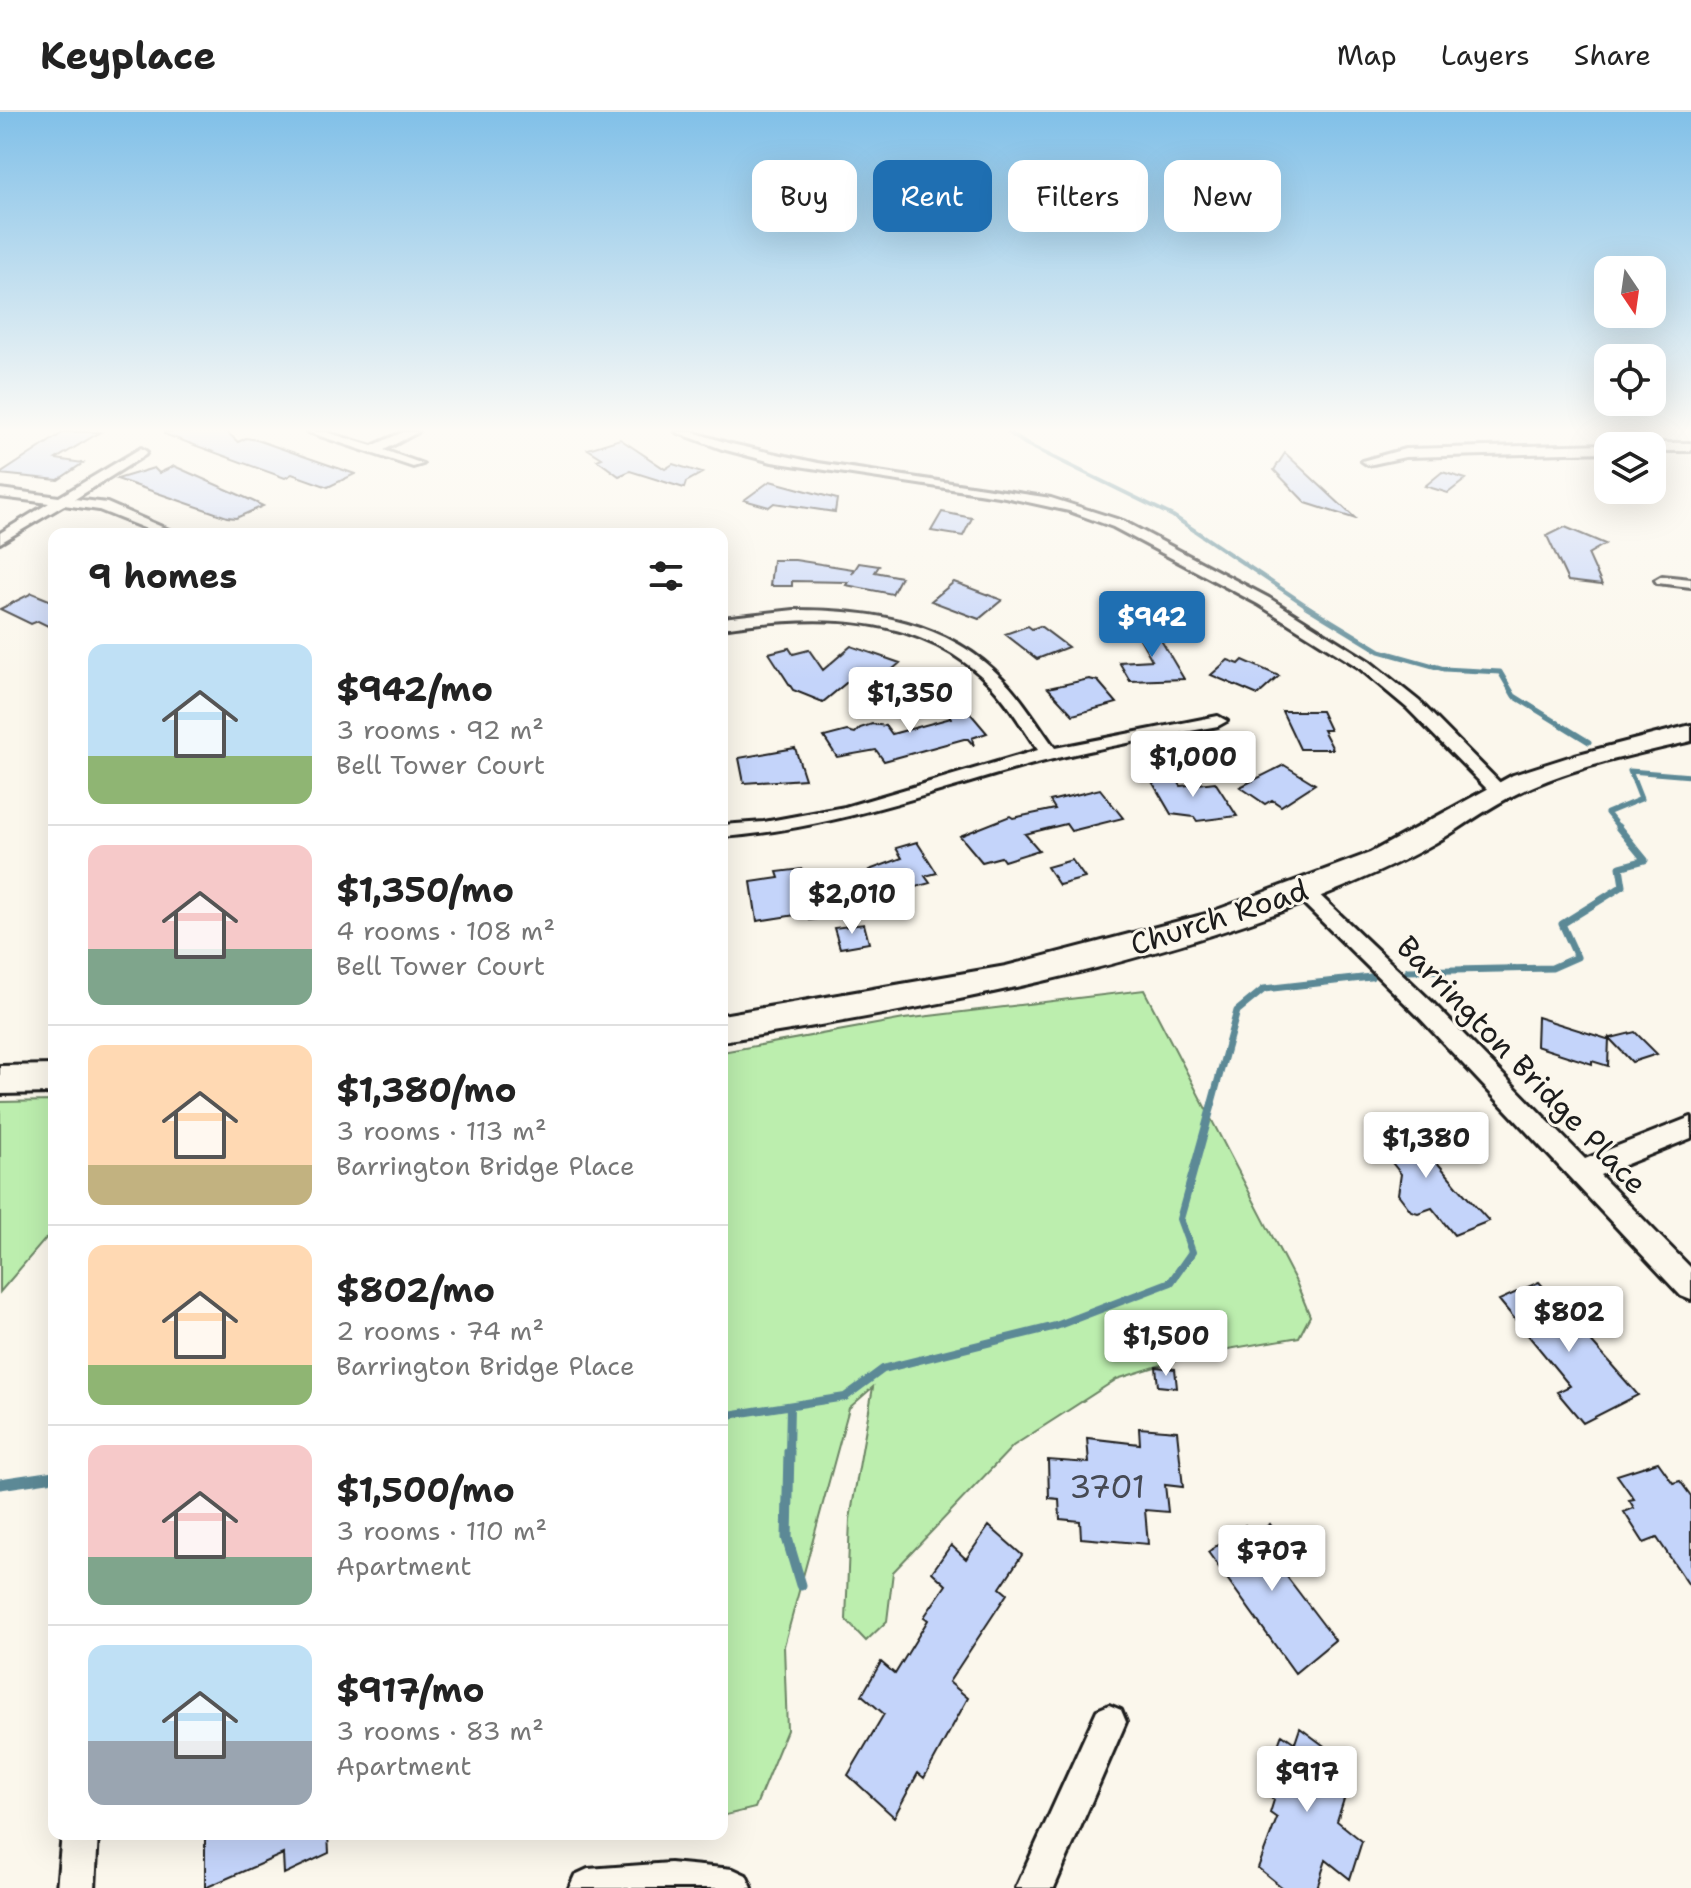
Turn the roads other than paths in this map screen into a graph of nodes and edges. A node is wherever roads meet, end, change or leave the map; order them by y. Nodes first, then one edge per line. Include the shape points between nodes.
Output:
1 (39, 515) edge
2 (124, 515) edge
3 (1089, 515) edge
4 (156, 528) edge
5 (0, 539) edge
6 (1662, 580) dead end
7 (1691, 583) edge
8 (728, 622) edge
9 (1218, 721) dead end
10 (1691, 733) edge
11 (1044, 755) junction
12 (1500, 792) junction
13 (728, 830) edge
14 (1303, 891) junction
15 (728, 1027) edge
16 (48, 1079) edge
17 (0, 1080) edge
18 (1691, 1127) edge
19 (1582, 1171) junction
20 (1691, 1287) edge
21 (1109, 1722) dead end
22 (80, 1840) edge
23 (76, 1888) edge
24 (588, 1888) edge
25 (733, 1888) edge
26 (1035, 1888) edge

1 - 5 street
2 - 4 street
3 - 12 street via 1124,527 1254,596 1362,664
6 - 7 street
8 - 11 street via 818,613 869,617 940,639 998,682 1048,751
9 - 11 street
10 - 12 main road, Church Road via 1520,781
11 - 13 street via 850,813
12 - 14 main road, Church Road via 1410,845
14 - 15 main road, Church Road via 1070,962
14 - 19 street, Barrington Bridge Place
16 - 17 main road
18 - 19 street
19 - 20 street, Barrington Bridge Place
21 - 26 street
22 - 23 street
24 - 25 street via 670,1882

